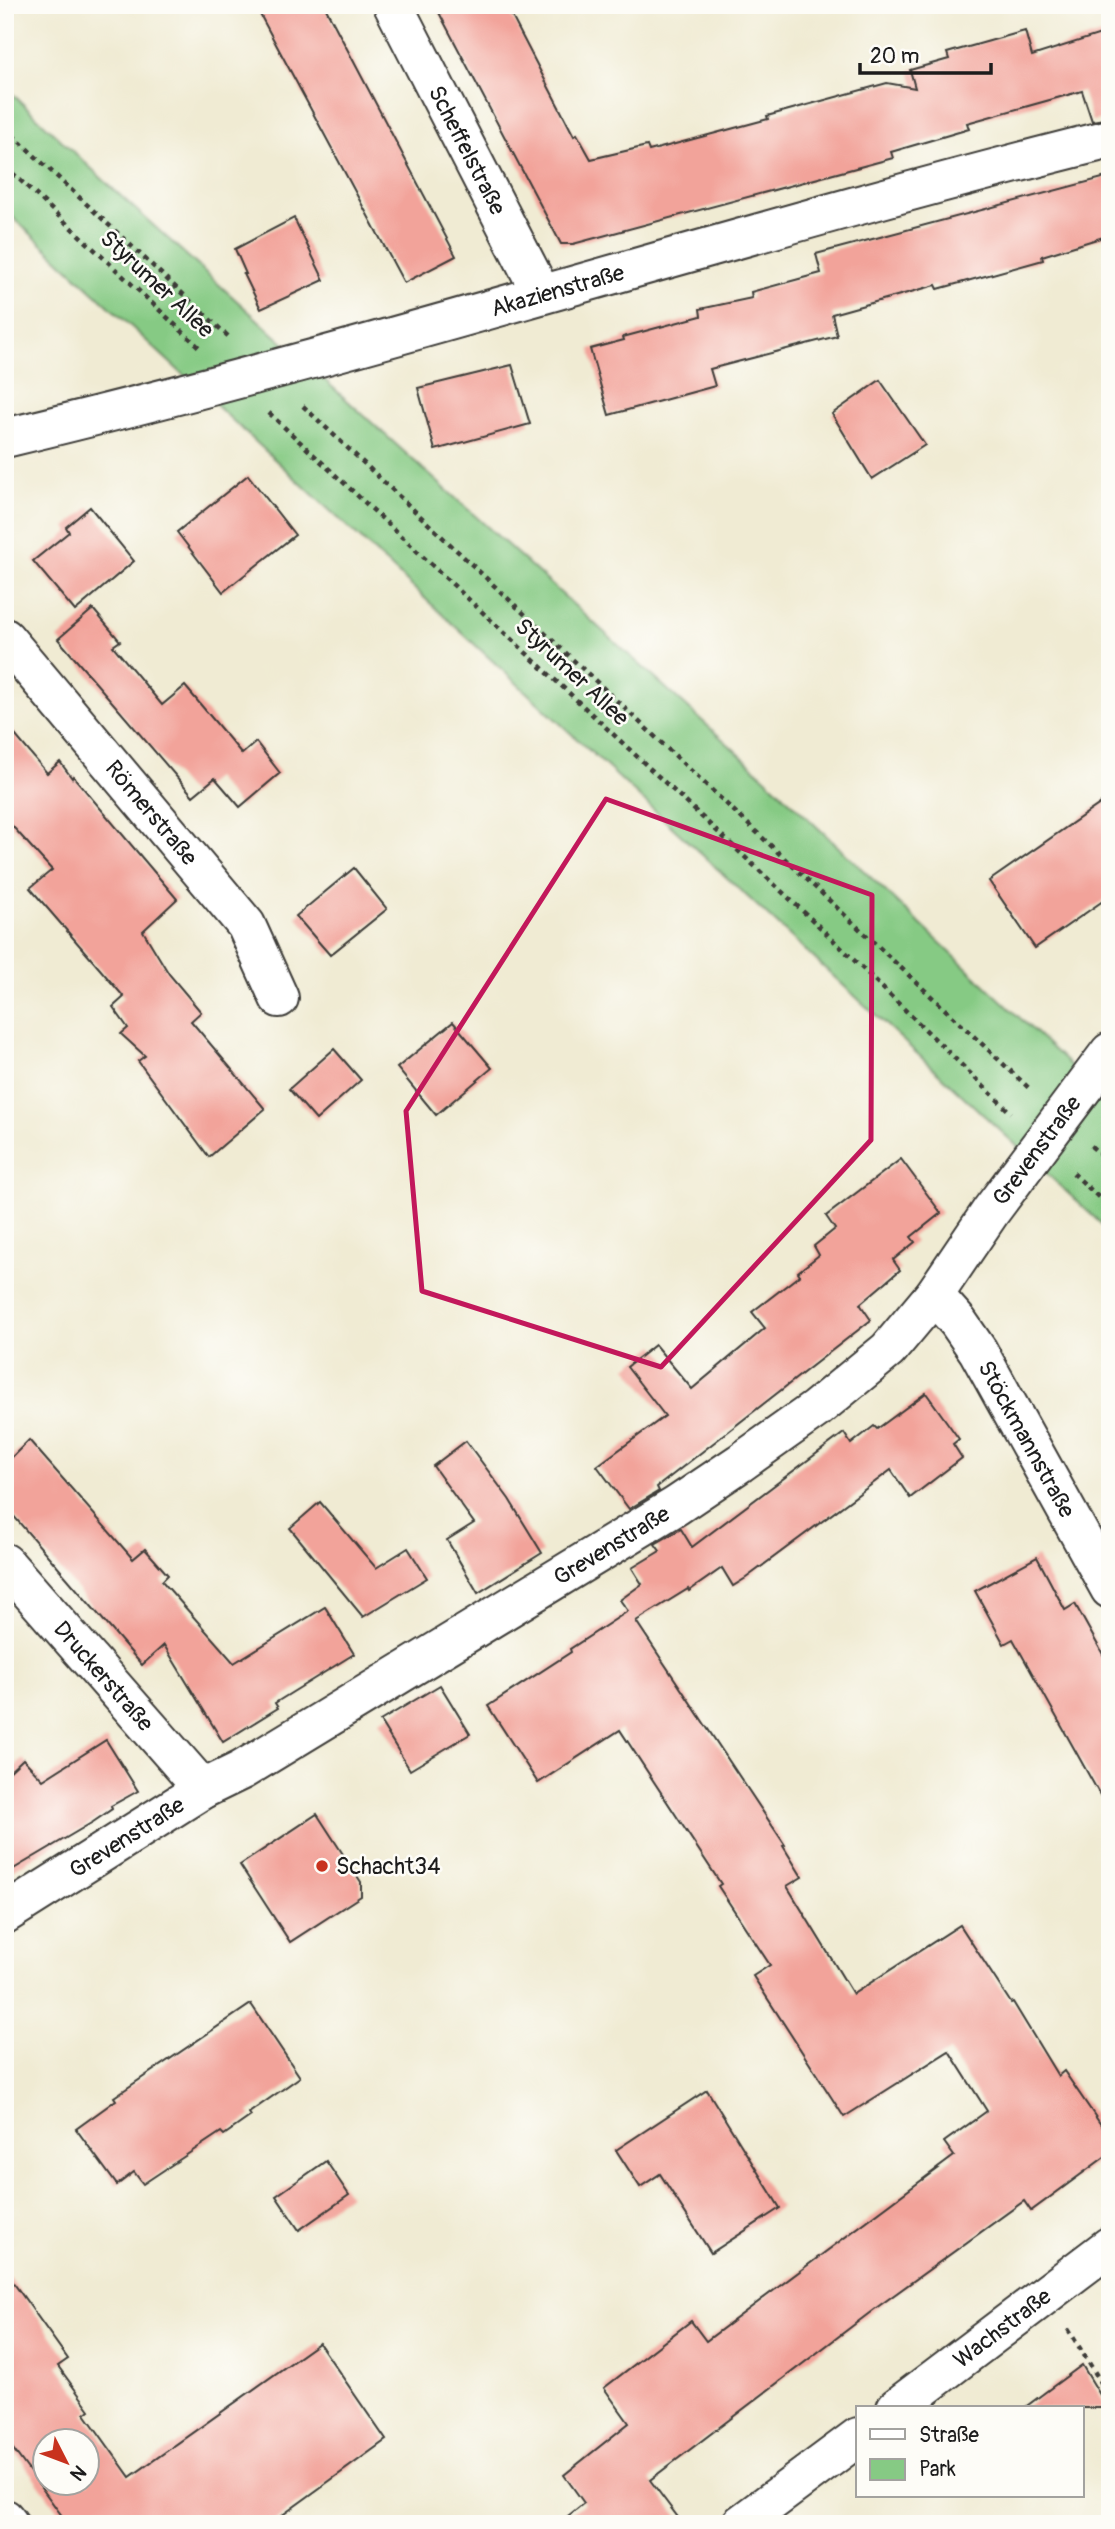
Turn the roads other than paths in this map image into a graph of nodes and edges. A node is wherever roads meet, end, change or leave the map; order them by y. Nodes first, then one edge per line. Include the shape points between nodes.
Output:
1 (393, 5) edge
2 (1110, 139) edge
3 (541, 293) junction
4 (5, 438) edge
5 (5, 638) edge
6 (279, 998) dead end
7 (1110, 1052) edge
8 (934, 1295) junction
9 (5, 1563) edge
10 (1110, 1589) edge
11 (203, 1789) junction
12 (5, 1914) edge
13 (1110, 2246) edge
14 (899, 2406) edge
15 (856, 2438) edge
16 (5, 2519) edge
17 (9, 2524) edge
18 (741, 2524) edge

1 - 3 street, Scheffelstraße
2 - 3 street, Akazienstraße
3 - 4 street, Akazienstraße via 250,376
5 - 6 street, Römerstraße via 246,925
7 - 8 street, Grevenstraße
8 - 10 street, Stöckmannstraße via 978,1351
8 - 11 street, Grevenstraße via 888,1350 740,1464 265,1756
9 - 11 street, Druckerstraße
11 - 12 street, Grevenstraße
13 - 14 street, Wachstraße
15 - 18 street
16 - 17 street

